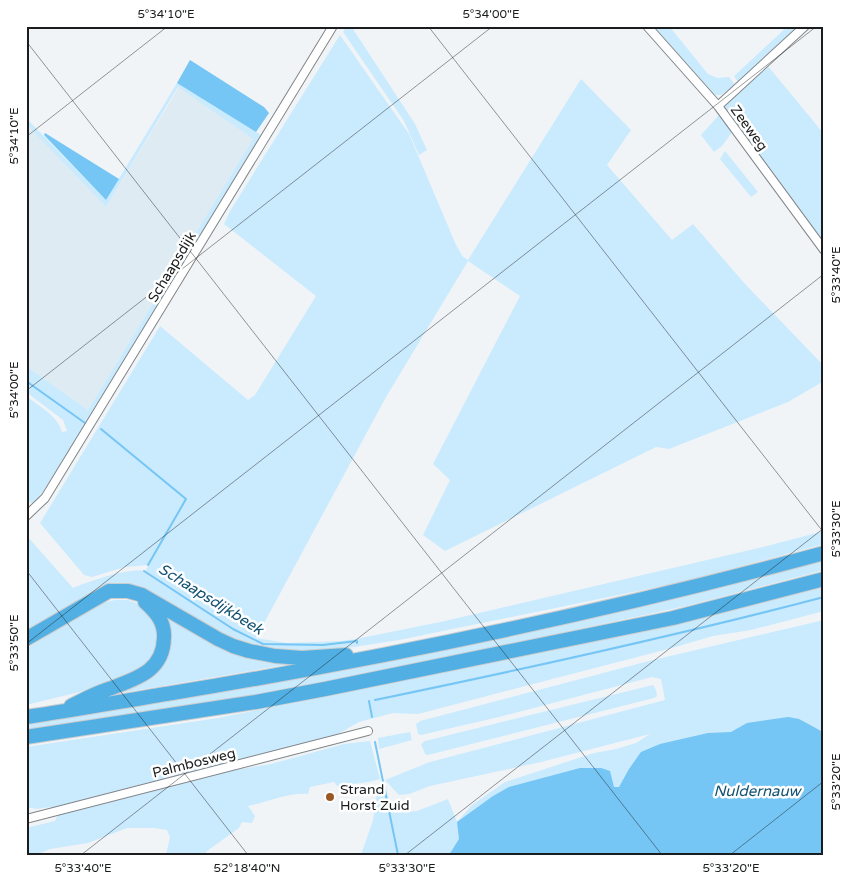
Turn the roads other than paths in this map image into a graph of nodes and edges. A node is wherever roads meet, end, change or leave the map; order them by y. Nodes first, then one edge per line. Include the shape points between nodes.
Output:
1 (334, 26) edge
2 (647, 26) edge
3 (805, 26) edge
4 (718, 106) junction
5 (824, 250) edge
6 (26, 516) edge
7 (824, 553) edge
8 (824, 579) edge
9 (26, 639) edge
10 (26, 646) edge
11 (396, 653) junction
12 (59, 712) junction
13 (26, 717) edge
14 (368, 731) dead end
15 (26, 737) edge
16 (26, 819) edge

1 - 6 street, Schaapsdijk via 45,498
2 - 4 street, Zeeweg
3 - 4 street
4 - 5 street, Zeeweg
7 - 11 highway via 649,598
8 - 15 highway via 672,618 326,689
9 - 11 highway via 109,592 128,591 151,599 225,642 249,651 302,658
10 - 12 highway via 108,598 122,596 144,601 162,622 164,648 148,672
11 - 12 highway
12 - 13 highway
14 - 16 street, Palmbosweg

